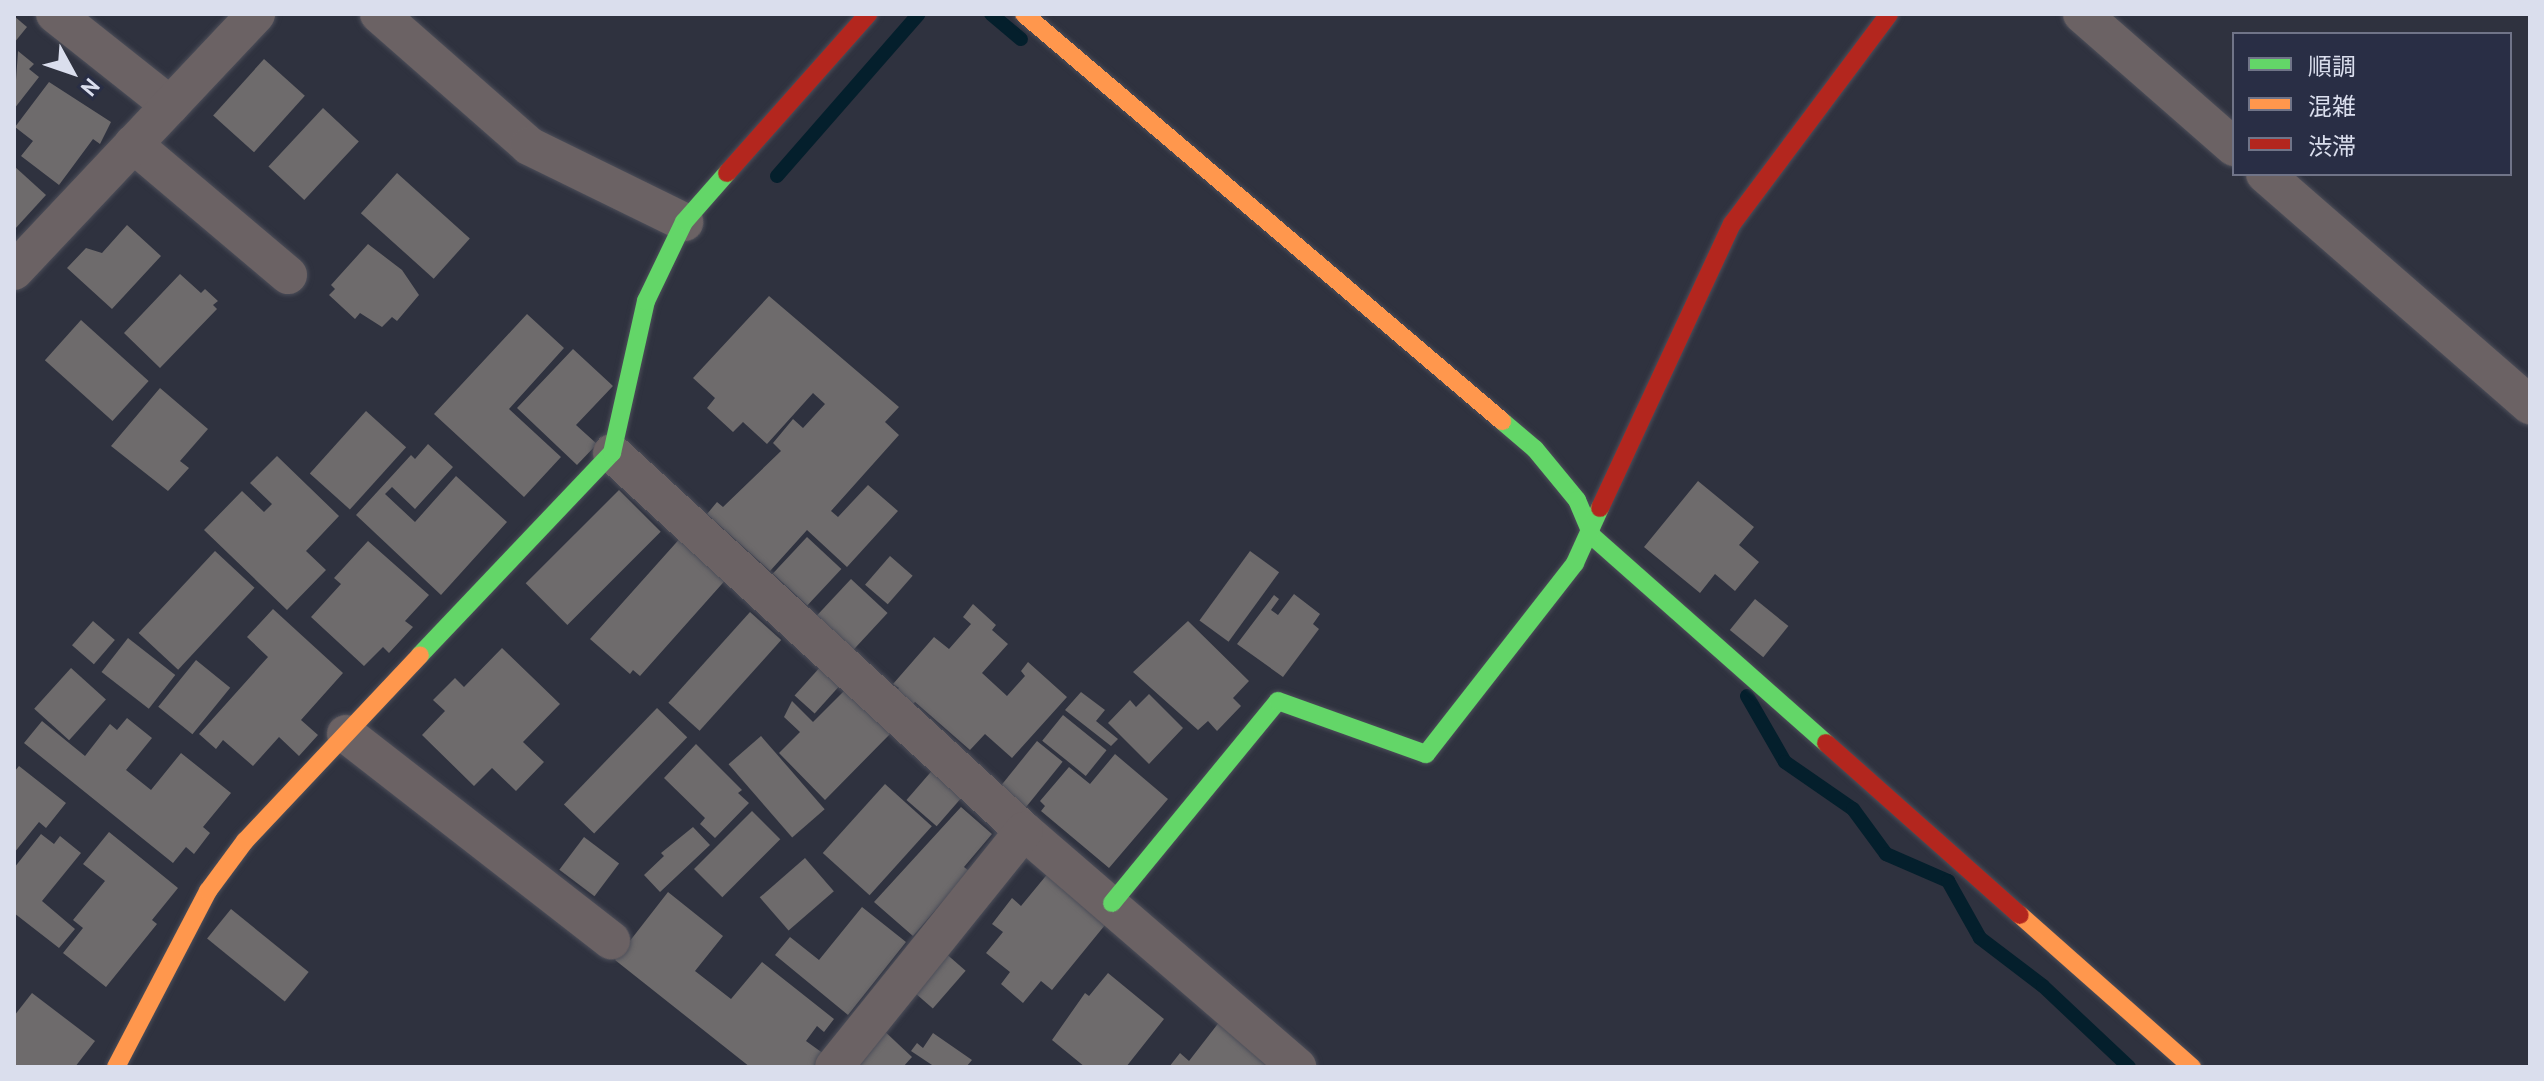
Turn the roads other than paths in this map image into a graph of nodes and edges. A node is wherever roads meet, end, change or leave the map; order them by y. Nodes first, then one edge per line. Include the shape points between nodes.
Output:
1 (55, 14) edge
2 (256, 14) edge
3 (379, 14) edge
4 (1024, 14) edge
5 (1889, 14) edge
6 (2082, 14) edge
7 (866, 15) edge
8 (170, 105) junction
9 (133, 144) junction
10 (2232, 145) edge
11 (2267, 176) edge
12 (684, 222) junction
13 (14, 271) edge
14 (288, 275) dead end
15 (2530, 405) edge
16 (612, 453) junction
17 (1592, 536) junction
18 (346, 734) junction
19 (1024, 831) junction
20 (1112, 903) junction
21 (611, 940) dead end
22 (116, 1067) edge
23 (834, 1067) edge
24 (1297, 1067) edge
25 (2192, 1067) edge

1 - 8 street
2 - 8 street
3 - 12 street via 529,146
4 - 17 street via 1535,449 1577,500
5 - 17 street via 1732,224
6 - 10 street
7 - 12 street
8 - 9 street
9 - 13 street
9 - 14 street
11 - 15 street
12 - 16 street via 646,301
16 - 18 street
16 - 19 street
17 - 20 street via 1426,754 1278,701
17 - 25 street
18 - 21 street
18 - 22 street via 245,841 208,891
19 - 20 street
19 - 23 street
20 - 24 street

